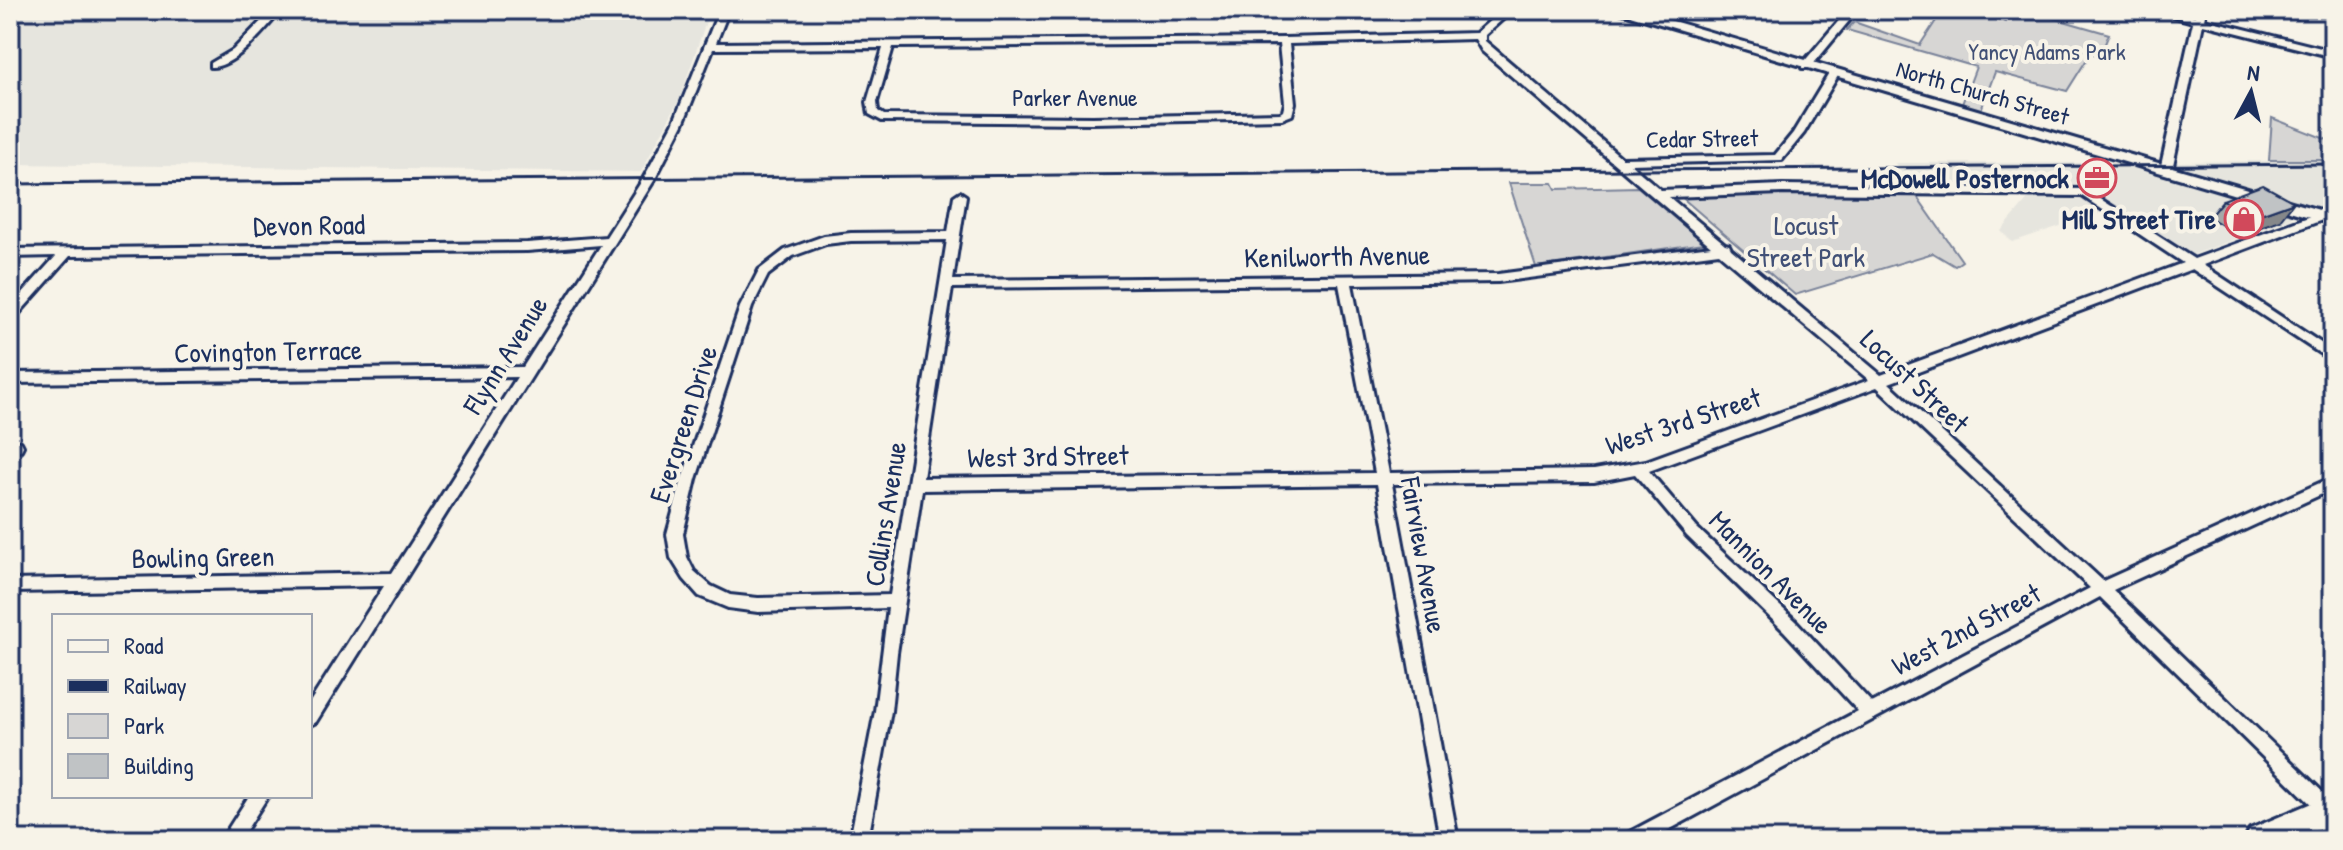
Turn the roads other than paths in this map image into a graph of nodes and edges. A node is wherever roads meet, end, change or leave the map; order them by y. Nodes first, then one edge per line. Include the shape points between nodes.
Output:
1 (277, 10) edge
2 (724, 10) edge
3 (1508, 10) edge
4 (1620, 10) edge
5 (1853, 10) edge
6 (2157, 10) edge
7 (2200, 16) edge
8 (1480, 36) junction
9 (1284, 41) junction
10 (889, 44) junction
11 (709, 46) junction
12 (2333, 54) edge
13 (215, 65) dead end
14 (1806, 66) junction
15 (1834, 74) junction
16 (1621, 161) junction
17 (2166, 170) junction
18 (1661, 194) junction
19 (960, 196) dead end
20 (2329, 215) edge
21 (954, 236) junction
22 (610, 241) junction
23 (1725, 248) junction
24 (67, 252) junction
25 (10, 253) edge
26 (2192, 263) junction
27 (1345, 280) junction
28 (947, 284) junction
29 (10, 315) edge
30 (2333, 357) edge
31 (527, 372) junction
32 (10, 378) edge
33 (1878, 380) junction
34 (1638, 468) junction
35 (1383, 477) junction
36 (2333, 483) edge
37 (916, 484) junction
38 (397, 579) junction
39 (10, 586) edge
40 (2101, 589) junction
41 (897, 601) junction
42 (1870, 712) junction
43 (312, 714) edge
44 (258, 798) edge
45 (2331, 809) edge
46 (230, 840) edge
47 (859, 840) edge
48 (1449, 840) edge
49 (1632, 840) edge
50 (2261, 840) edge

1 - 13 street via 237,52
2 - 11 street, Flynn Avenue
3 - 8 street
4 - 14 main road, North Church Street
5 - 14 street
6 - 7 street
7 - 12 street
7 - 17 street
8 - 9 street
8 - 16 street, Locust Street via 1486,49
9 - 10 street
9 - 10 street, Parker Avenue via 1290,103 1288,113 1275,117 918,120 887,119 873,112
10 - 11 street
11 - 22 street, Flynn Avenue via 672,137
14 - 15 main road, North Church Street
15 - 16 street, Cedar Street via 1797,138 1778,158
15 - 17 main road, North Church Street
16 - 18 street, Locust Street
17 - 20 main road, North Church Street
18 - 23 street, Locust Street
18 - 26 street via 1782,189 2085,193
19 - 21 street, Collins Avenue
20 - 26 street, West 3rd Street
21 - 28 street, Collins Avenue
21 - 41 street, Evergreen Drive via 824,240 789,253 763,273 746,307 675,534 689,575 705,591 728,601
22 - 24 street, Devon Road via 527,247
22 - 31 street, Flynn Avenue
23 - 27 street, Kenilworth Avenue via 1521,277
23 - 33 street, Locust Street
24 - 25 street, Devon Road
24 - 29 street
26 - 30 street
26 - 33 street, West 3rd Street
27 - 28 street, Kenilworth Avenue
27 - 35 street, Fairview Avenue
28 - 37 street, Collins Avenue
31 - 32 street, Covington Terrace
31 - 38 street, Flynn Avenue
33 - 34 street, West 3rd Street
33 - 40 street, Locust Street
34 - 35 street, West 3rd Street via 1594,476
34 - 42 street, Mannion Avenue via 1692,532
35 - 37 street, West 3rd Street
35 - 48 street, Fairview Avenue
36 - 40 street, West 2nd Street
37 - 41 street, Collins Avenue
38 - 39 street, Bowling Green
38 - 43 street, Flynn Avenue
40 - 42 street, West 2nd Street
40 - 45 street, Locust Street
41 - 47 street, Collins Avenue
42 - 49 street, West 2nd Street
44 - 46 street
45 - 50 main road

